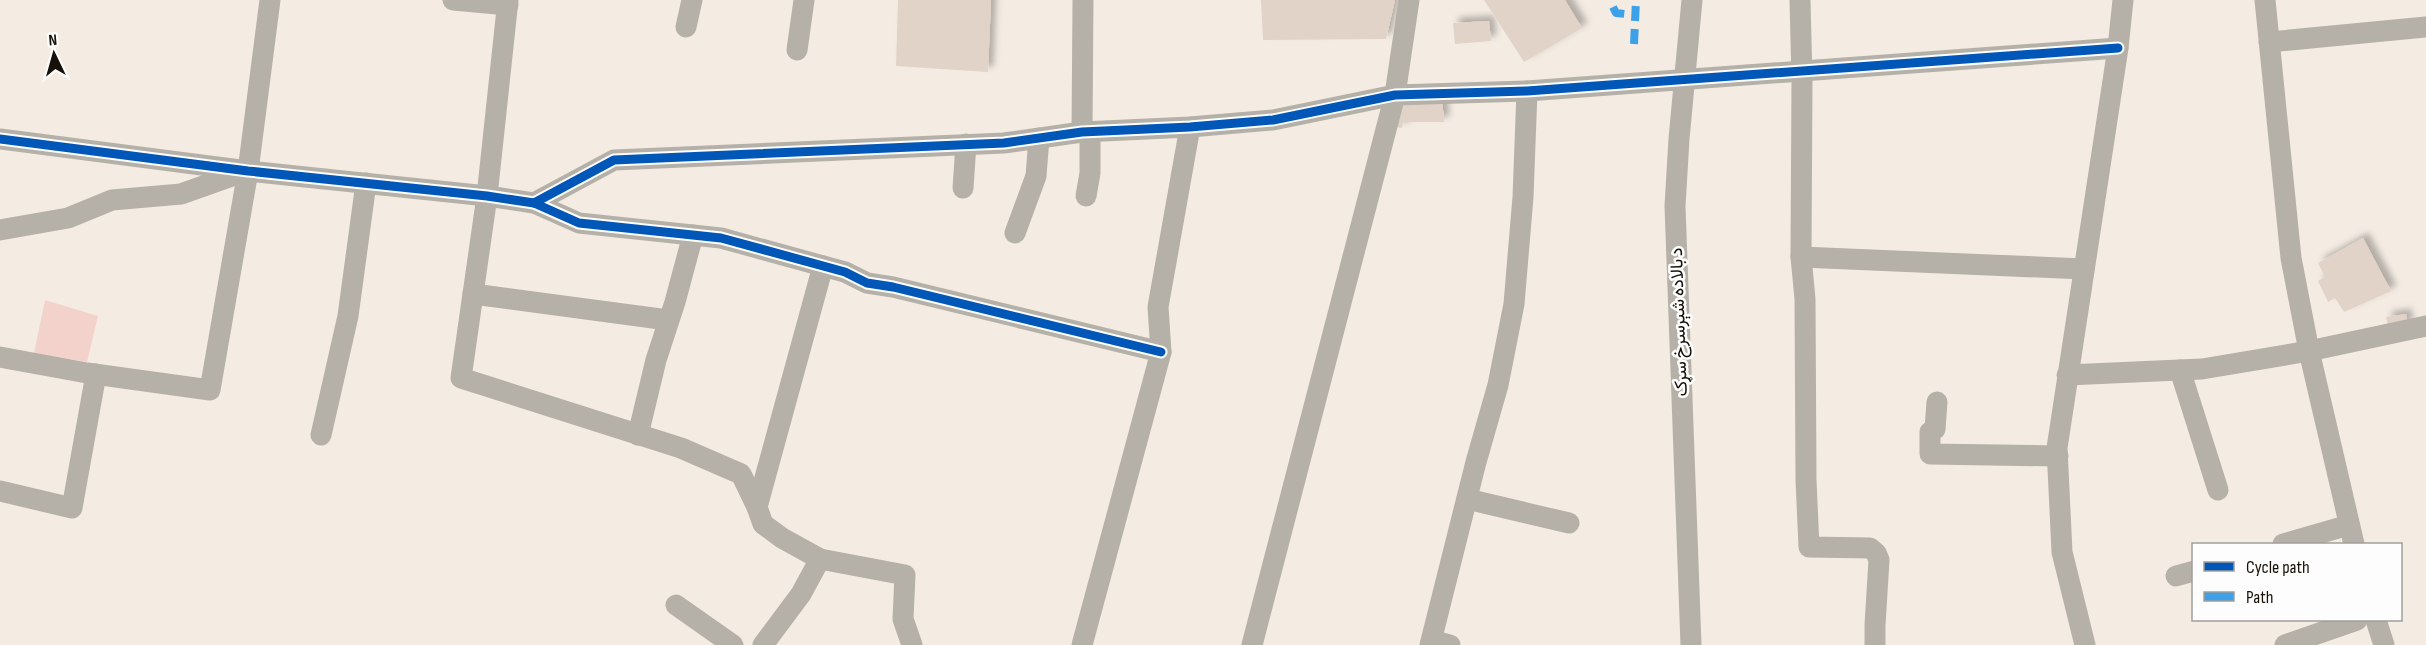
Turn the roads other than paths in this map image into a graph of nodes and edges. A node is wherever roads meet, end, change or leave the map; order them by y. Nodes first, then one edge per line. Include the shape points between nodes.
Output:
1 (270, 0) edge
2 (453, 0) edge
3 (692, 0) edge
4 (804, 0) edge
5 (1083, 0) edge
6 (1409, 0) edge
7 (1692, 0) edge
8 (1800, 0) edge
9 (2123, 0) edge
10 (2265, 0) edge
11 (508, 2) edge
12 (686, 27) dead end
13 (2426, 27) edge
14 (2269, 42) junction
15 (2118, 48) junction
16 (797, 50) dead end
17 (1801, 72) junction
18 (1686, 78) junction
19 (1527, 91) junction
20 (1395, 95) junction
21 (1190, 127) junction
22 (1086, 132) junction
23 (1039, 138) junction
24 (0, 139) edge
25 (966, 144) junction
26 (248, 171) junction
27 (366, 183) junction
28 (963, 188) dead end
29 (487, 196) junction
30 (1086, 196) dead end
31 (534, 203) junction
32 (0, 230) edge
33 (1015, 233) dead end
34 (693, 235) junction
35 (1801, 257) junction
36 (823, 266) junction
37 (2084, 269) junction
38 (473, 294) junction
39 (668, 320) junction
40 (2426, 327) edge
41 (2309, 351) junction
42 (1161, 352) junction
43 (0, 357) edge
44 (2180, 370) junction
45 (96, 374) junction
46 (2067, 375) junction
47 (1937, 402) dead end
48 (321, 435) dead end
49 (638, 435) junction
50 (2058, 456) junction
51 (2218, 490) dead end
52 (0, 491) edge
53 (1467, 499) junction
54 (757, 507) junction
55 (1569, 523) dead end
56 (2351, 535) edge
57 (2291, 543) edge
58 (820, 559) junction
59 (676, 604) dead end
60 (2354, 621) edge
61 (2376, 621) edge
62 (1436, 644) edge
63 (733, 645) edge
64 (763, 645) edge
65 (912, 645) edge
66 (1082, 645) edge
67 (1252, 645) edge
68 (1690, 645) edge
69 (1875, 645) edge
70 (2085, 645) edge
71 (2285, 645) edge
72 (2384, 645) edge

1 - 26 street
2 - 11 street
3 - 12 street
4 - 16 street
5 - 22 street
6 - 20 street
7 - 18 street, د بالاده شېرسرخ سړک
8 - 17 street
9 - 15 street
10 - 14 street
11 - 29 street
13 - 14 street
14 - 41 street via 2291,258
15 - 17 street
15 - 37 street
17 - 18 street
17 - 35 street
18 - 19 street
18 - 68 street, د بالاده شېرسرخ سړک via 1675,206
19 - 20 street
19 - 53 street via 1514,304 1498,385
20 - 21 street via 1274,120
20 - 67 street
21 - 22 street
21 - 42 street via 1158,307
22 - 23 street
22 - 30 street via 1090,173
23 - 25 street
23 - 33 street via 1036,176
24 - 26 street
25 - 28 street
25 - 31 street via 614,160
26 - 27 street
26 - 32 street via 181,194 112,200 68,218
26 - 45 street via 210,390
27 - 29 street
27 - 48 street via 348,316
29 - 31 street
29 - 38 street
31 - 34 street via 579,223
34 - 36 street via 721,238
34 - 39 street
35 - 37 street
35 - 69 street via 1809,547 1870,548 1876,553 1879,560
36 - 42 street via 867,283
36 - 54 street
37 - 46 street
38 - 39 street
38 - 49 street via 461,378
39 - 49 street
40 - 41 street
41 - 44 street
41 - 56 street
42 - 66 street
43 - 45 street
44 - 46 street
44 - 51 street
45 - 52 street via 72,508
46 - 50 street
47 - 50 street via 1930,454
49 - 54 street via 681,448 741,474
50 - 70 street via 2062,552
53 - 55 street
53 - 62 street
54 - 58 street via 763,524
56 - 57 street
58 - 64 street via 801,594
58 - 65 street via 905,575 903,619
59 - 63 street
60 - 71 street
61 - 72 street

